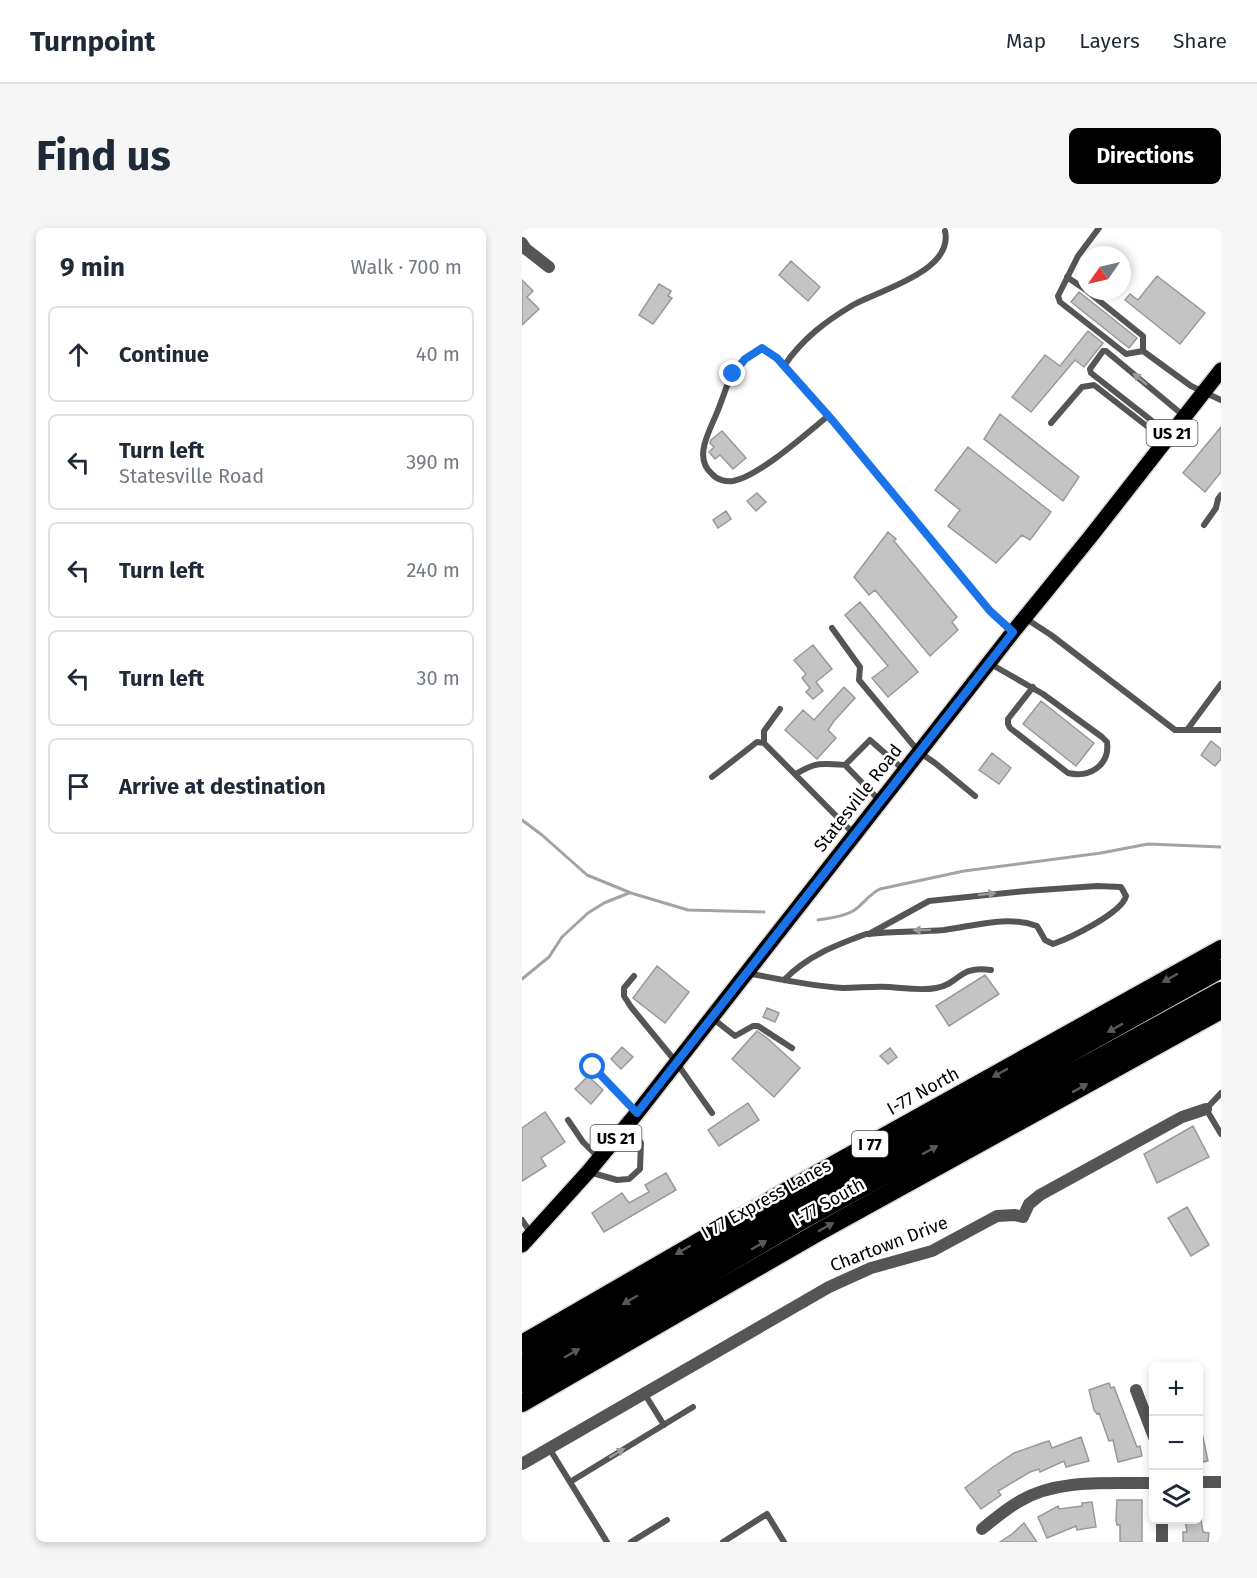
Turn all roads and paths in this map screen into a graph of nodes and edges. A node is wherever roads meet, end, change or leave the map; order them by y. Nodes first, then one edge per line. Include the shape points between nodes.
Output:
1 (1099, 228) edge
2 (945, 231) dead end
3 (522, 243) edge
4 (549, 267) dead end
5 (1067, 277) junction
6 (1077, 284) edge
7 (1098, 300) edge
8 (1143, 351) junction
9 (784, 366) junction
10 (1221, 370) edge
11 (1204, 392) junction
12 (1221, 400) edge
13 (828, 416) junction
14 (1185, 417) junction
15 (1051, 423) dead end
16 (1169, 437) junction
17 (1221, 495) edge
18 (1219, 510) edge
19 (1204, 525) dead end
20 (1024, 618) junction
21 (832, 628) dead end
22 (1013, 632) junction
23 (988, 663) junction
24 (1221, 684) edge
25 (1033, 687) junction
26 (780, 709) dead end
27 (1187, 730) junction
28 (1221, 730) edge
29 (764, 742) junction
30 (919, 752) junction
31 (845, 765) junction
32 (904, 771) junction
33 (796, 774) junction
34 (712, 777) dead end
35 (975, 796) dead end
36 (880, 801) junction
37 (855, 834) junction
38 (869, 934) junction
39 (1221, 949) edge
40 (1221, 969) edge
41 (991, 970) dead end
42 (746, 973) junction
43 (634, 976) dead end
44 (784, 980) junction
45 (1221, 991) edge
46 (1221, 1010) edge
47 (711, 1018) junction
48 (792, 1048) dead end
49 (676, 1062) junction
50 (593, 1067) dead end
51 (1048, 1085) junction
52 (1221, 1093) edge
53 (1206, 1109) junction
54 (712, 1113) dead end
55 (633, 1117) junction
56 (568, 1120) dead end
57 (1221, 1134) edge
58 (599, 1158) junction
59 (936, 1166) junction
60 (588, 1172) junction
61 (522, 1220) edge
62 (527, 1240) edge
63 (603, 1316) junction
64 (522, 1344) edge
65 (522, 1350) edge
66 (522, 1364) edge
67 (522, 1383) edge
68 (1136, 1390) dead end
69 (644, 1393) junction
70 (522, 1403) edge
71 (693, 1407) dead end
72 (1149, 1424) edge
73 (664, 1425) junction
74 (549, 1448) junction
75 (522, 1464) edge
76 (570, 1482) junction
77 (1203, 1482) edge
78 (1221, 1482) edge
79 (1149, 1483) edge
80 (667, 1520) dead end
81 (1162, 1524) edge
82 (982, 1528) dead end
83 (607, 1542) edge
84 (631, 1542) edge
85 (723, 1542) edge
86 (784, 1542) edge
87 (1162, 1542) edge

1 - 5 lane
2 - 9 lane via 944,249 929,266 855,304 822,326 802,341
3 - 4 street
5 - 6 lane
5 - 8 lane via 1058,296 1060,302 1126,354
7 - 8 lane via 1143,336
8 - 11 lane
9 - 13 lane
9 - 13 lane via 762,348 738,366 706,438 702,457 712,475 734,481 749,475
10 - 11 main road, Statesville Road / US 21
11 - 12 lane
11 - 14 main road, Statesville Road / US 21
13 - 22 lane via 990,611
14 - 16 main road, Statesville Road / US 21
14 -> 16 lane via 1103,351 1091,373
15 - 16 lane via 1082,387 1094,385 1148,427
16 - 20 main road, Statesville Road / US 21
17 - 18 lane
18 - 19 lane
20 - 22 main road, Statesville Road / US 21
20 - 27 lane via 1175,730
21 - 30 lane via 860,667 859,680
22 - 23 main road, Statesville Road / US 21
23 - 25 lane
23 - 30 main road, Statesville Road / US 21
24 - 27 lane
25 - 25 lane via 1107,742 1106,756 1089,774 1068,773 1010,728 1008,719
26 - 29 lane via 764,730
27 - 28 lane
29 - 33 lane
29 - 34 lane via 758,742
30 - 32 main road, Statesville Road / US 21
30 - 35 lane
31 - 32 lane via 870,740
31 - 33 lane via 809,765
31 - 36 lane
32 - 36 main road, Statesville Road / US 21
33 - 37 lane
36 - 37 main road, Statesville Road / US 21
37 - 42 main road, Statesville Road / US 21
38 -> 38 lane via 929,901 1097,886 1121,887 1126,896 1125,902 1074,936 1053,944 1045,940 1037,926 1021,920
38 - 44 lane via 811,957
39 -> 64 highway, I-77 North / I 77
40 -> 63 highway, I 77 Express Lanes / I 77
41 - 44 lane via 977,968 939,988 921,989 843,988
42 - 44 lane
42 - 47 main road, Statesville Road / US 21
43 - 49 lane via 624,988 624,996
45 - 51 highway, I 77 Express Lanes / I 77
59 -> 46 highway, I-77 South
47 - 48 lane via 735,1036 758,1026
47 - 49 main road, Statesville Road / US 21
49 - 54 lane
49 - 55 main road, Statesville Road / US 21
50 - 55 lane
51 - 59 highway
67 -> 51 highway, I 77 Express Lanes / I 77 via 778,1234
52 - 53 lane
53 - 57 lane
53 - 69 street, Chartown Drive via 1182,1117 1040,1195 1029,1204 1023,1218 997,1216 932,1251 851,1276
55 - 58 main road, Statesville Road / US 21
55 - 60 lane via 641,1143 640,1169 629,1179 617,1180
56 - 58 lane
58 - 60 main road, Statesville Road / US 21
70 -> 59 highway, I-77 South
60 - 62 main road, Statesville Road / US 21
61 - 62 lane
63 - 65 highway
63 - 66 highway, I 77 Express Lanes / I 77
68 - 72 street
69 - 73 lane
69 - 74 street, Chartown Drive
71 - 73 lane
76 -> 73 lane
74 - 75 street, Chartown Drive
74 - 76 lane
76 - 83 lane
77 - 78 street
79 - 82 street via 1073,1485 1044,1490 1021,1500
80 - 84 lane
81 - 87 street
85 - 86 lane via 767,1514

